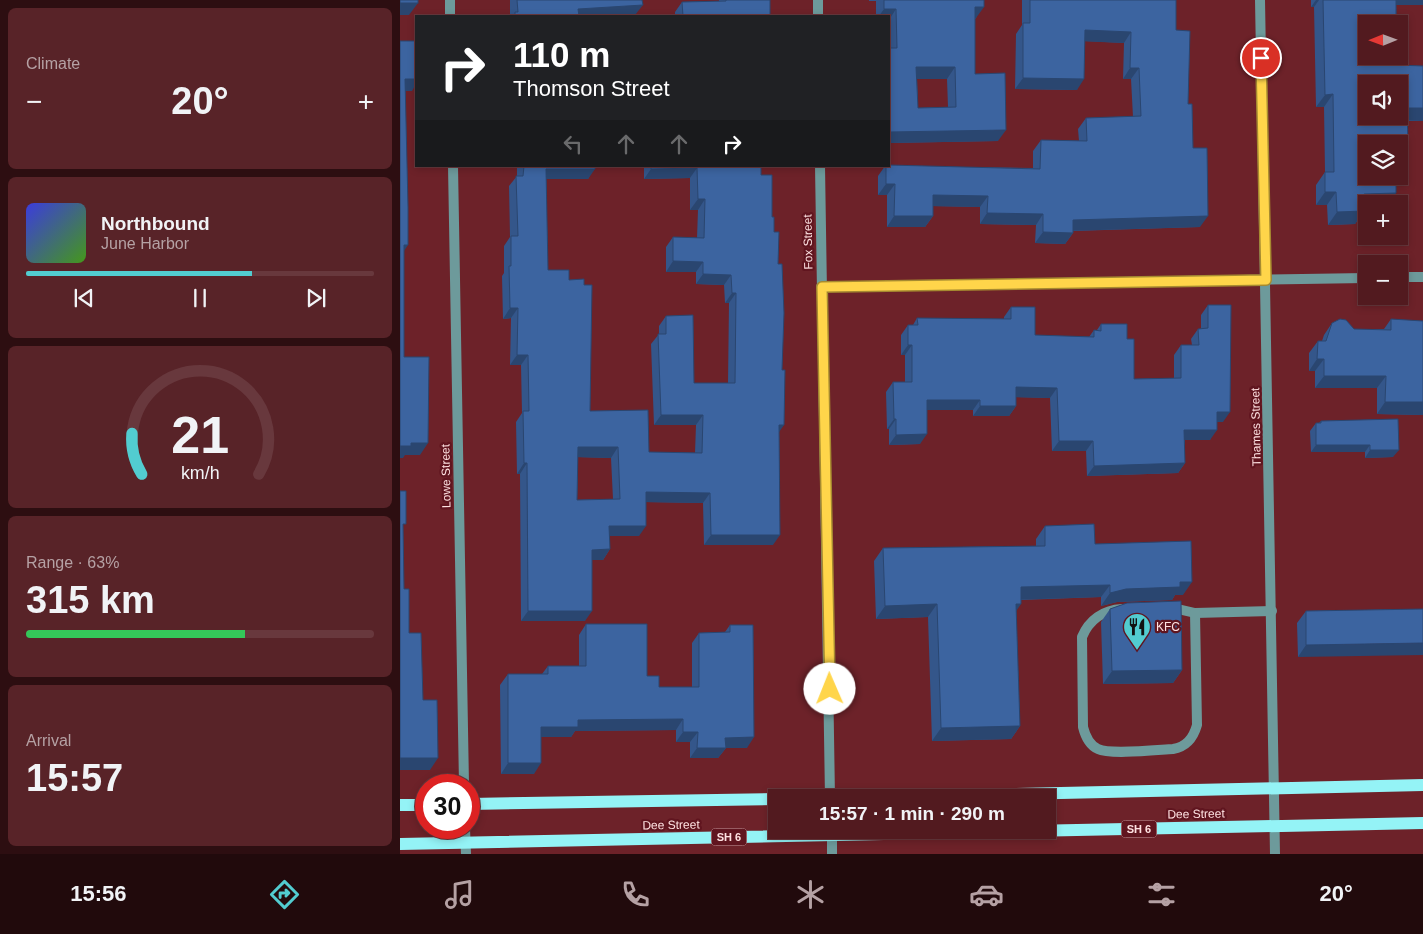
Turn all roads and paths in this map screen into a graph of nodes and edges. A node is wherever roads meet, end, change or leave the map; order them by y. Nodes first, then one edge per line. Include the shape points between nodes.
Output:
1 (450, 0) edge
2 (818, 0) edge
3 (1260, 0) edge
4 (450, 15) edge
5 (818, 15) edge
6 (452, 167) edge
7 (820, 167) edge
8 (1423, 276) edge
9 (1408, 277) edge
10 (1358, 278) edge
11 (1266, 280) junction
12 (822, 287) junction
13 (1135, 608) edge
14 (1162, 608) edge
15 (1272, 611) junction
16 (1195, 613) junction
17 (464, 774) edge
18 (1423, 785) edge
19 (1275, 788) junction
20 (830, 789) edge
21 (1056, 793) edge
22 (768, 799) edge
23 (480, 804) edge
24 (400, 805) edge
25 (415, 805) edge
26 (1423, 823) edge
27 (1274, 827) junction
28 (1056, 830) edge
29 (768, 836) edge
30 (832, 839) edge
31 (400, 844) edge
32 (466, 848) edge
33 (832, 854) edge
34 (1275, 854) edge

1 - 4 street
2 - 5 street
3 - 11 street, Thames Street
6 - 17 street, Lowe Street
7 - 12 street, Fox Street
8 - 9 street
10 - 11 street
11 - 12 street
11 - 15 street, Thames Street
12 - 20 street, Fox Street
13 - 16 street via 1106,611 1086,628 1082,637 1083,727 1086,737 1097,749 1105,751 1173,750 1187,744 1196,726
14 - 16 street
15 - 16 street
15 - 19 street, Thames Street
18 - 19 main road, Dee Street
19 - 21 main road, Dee Street
19 - 27 street, Thames Street
22 - 23 main road, Dee Street
24 - 25 main road
26 - 27 main road, Dee Street / SH 6
27 - 28 main road, Dee Street / SH 6
27 - 34 street, Thames Street
29 - 32 main road, Dee Street / SH 6
30 - 33 street
31 - 32 main road, Dee Street / SH 6

